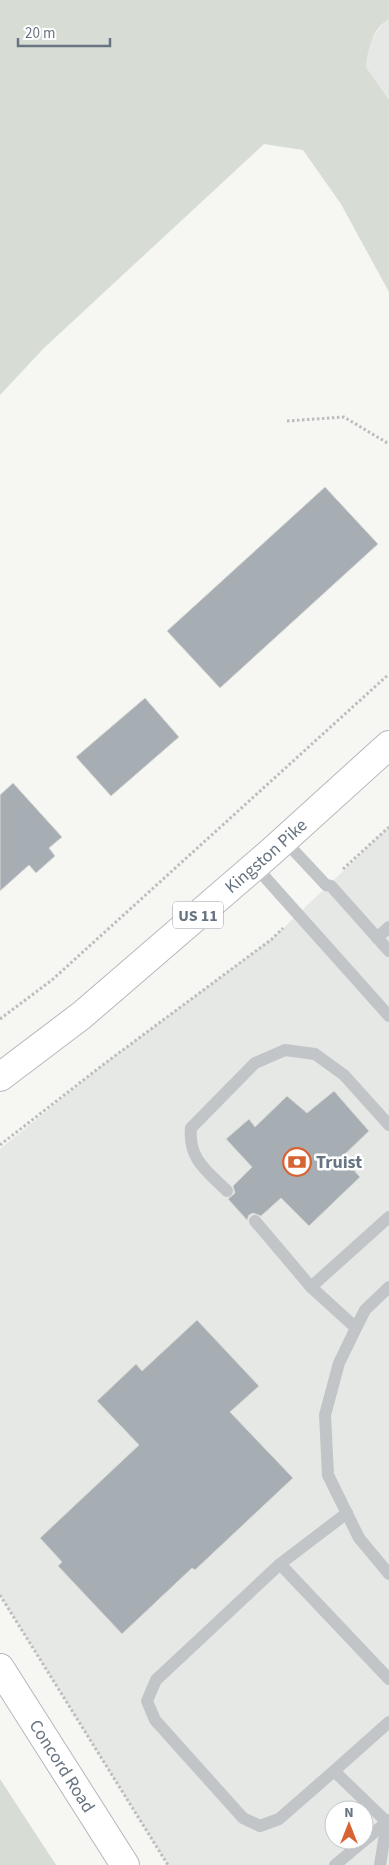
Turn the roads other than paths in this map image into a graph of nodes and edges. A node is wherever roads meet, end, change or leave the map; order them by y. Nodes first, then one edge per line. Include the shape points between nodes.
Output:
1 (389, 745) edge
2 (284, 840) junction
3 (255, 866) junction
4 (389, 927) edge
5 (377, 938) junction
6 (389, 951) edge
7 (389, 1016) edge
8 (0, 1077) edge
9 (389, 1125) edge
10 (227, 1191) dead end
11 (389, 1217) edge
12 (255, 1221) dead end
13 (311, 1287) junction
14 (389, 1287) edge
15 (356, 1328) junction
16 (347, 1513) junction
17 (280, 1564) junction
18 (389, 1574) edge
19 (0, 1668) edge
20 (389, 1679) edge
21 (389, 1722) edge
22 (334, 1771) junction
23 (388, 1822) edge
24 (124, 1865) edge
25 (335, 1865) edge
26 (380, 1865) edge

1 - 2 main road, Kingston Pike / US 11
2 - 3 main road, Kingston Pike / US 11
2 - 5 lane
3 - 7 lane
3 - 8 main road, Kingston Pike / US 11 via 78,1019
4 - 5 lane
5 - 6 lane
9 - 10 lane via 344,1075 315,1054 284,1050 255,1063 190,1128 189,1142 198,1162
11 - 13 lane
12 - 13 lane
13 - 15 lane
14 - 15 lane via 365,1310
15 - 16 lane via 339,1363 325,1415 328,1475
16 - 17 lane
16 - 18 lane via 359,1538
17 - 20 lane
17 - 22 lane via 156,1680 147,1700 155,1720 243,1818 260,1826 279,1819
19 - 24 main road, Concord Road
21 - 22 lane
22 - 23 lane
23 - 25 lane
23 - 26 lane

